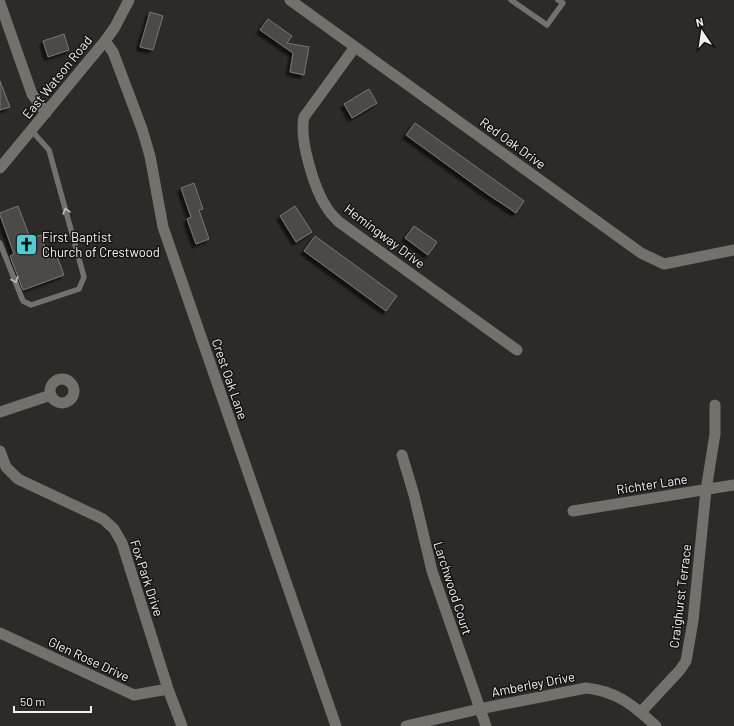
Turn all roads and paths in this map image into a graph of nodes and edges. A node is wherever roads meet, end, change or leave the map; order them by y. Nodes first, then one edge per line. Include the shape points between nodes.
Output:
1 (129, 0) edge
2 (290, 0) edge
3 (511, 0) edge
4 (558, 0) edge
5 (0, 3) edge
6 (105, 41) junction
7 (354, 47) junction
8 (46, 113) junction
9 (32, 130) junction
10 (0, 168) edge
11 (0, 244) edge
12 (734, 250) edge
13 (517, 350) dead end
14 (51, 395) dead end
15 (715, 405) dead end
16 (0, 412) edge
17 (0, 451) edge
18 (402, 455) dead end
19 (734, 485) edge
20 (706, 490) junction
21 (573, 511) dead end
22 (0, 632) edge
23 (168, 689) junction
24 (479, 709) junction
25 (641, 712) junction
26 (182, 726) edge
27 (336, 726) edge
28 (406, 726) edge
29 (486, 726) edge
30 (656, 726) edge

1 - 6 street, East Watson Road
2 - 7 street, Red Oak Drive
3 - 4 lane via 547,25 563,3
5 - 8 street via 32,94
6 - 8 street, East Watson Road
6 - 27 street, Crest Oak Lane via 113,52 142,128 150,156 163,227
7 - 12 street, Red Oak Drive via 641,253 664,264
7 - 13 street, Hemingway Drive via 304,117 302,126 308,160 327,208 339,222
8 - 9 street, East Watson Road
9 - 10 street, East Watson Road
11 -> 9 lane via 23,301 31,305 79,289 84,277 48,150
14 - 16 street
15 - 20 street, Craighurst Terrace via 715,434
17 - 23 street, Fox Park Drive via 6,467 18,479 103,519 114,530 122,542
18 - 24 street, Larchwood Court via 432,571
19 - 20 street, Richter Lane
20 - 21 street, Richter Lane
20 - 25 street, Craighurst Terrace via 693,621 686,661
22 - 23 street, Glen Rose Drive via 134,695
23 - 26 street, Fox Park Drive
24 - 25 street, Amberley Drive via 586,688 601,689 615,694
24 - 28 street, Amberley Drive
24 - 29 street, Larchwood Court
25 - 30 street, Amberley Drive

